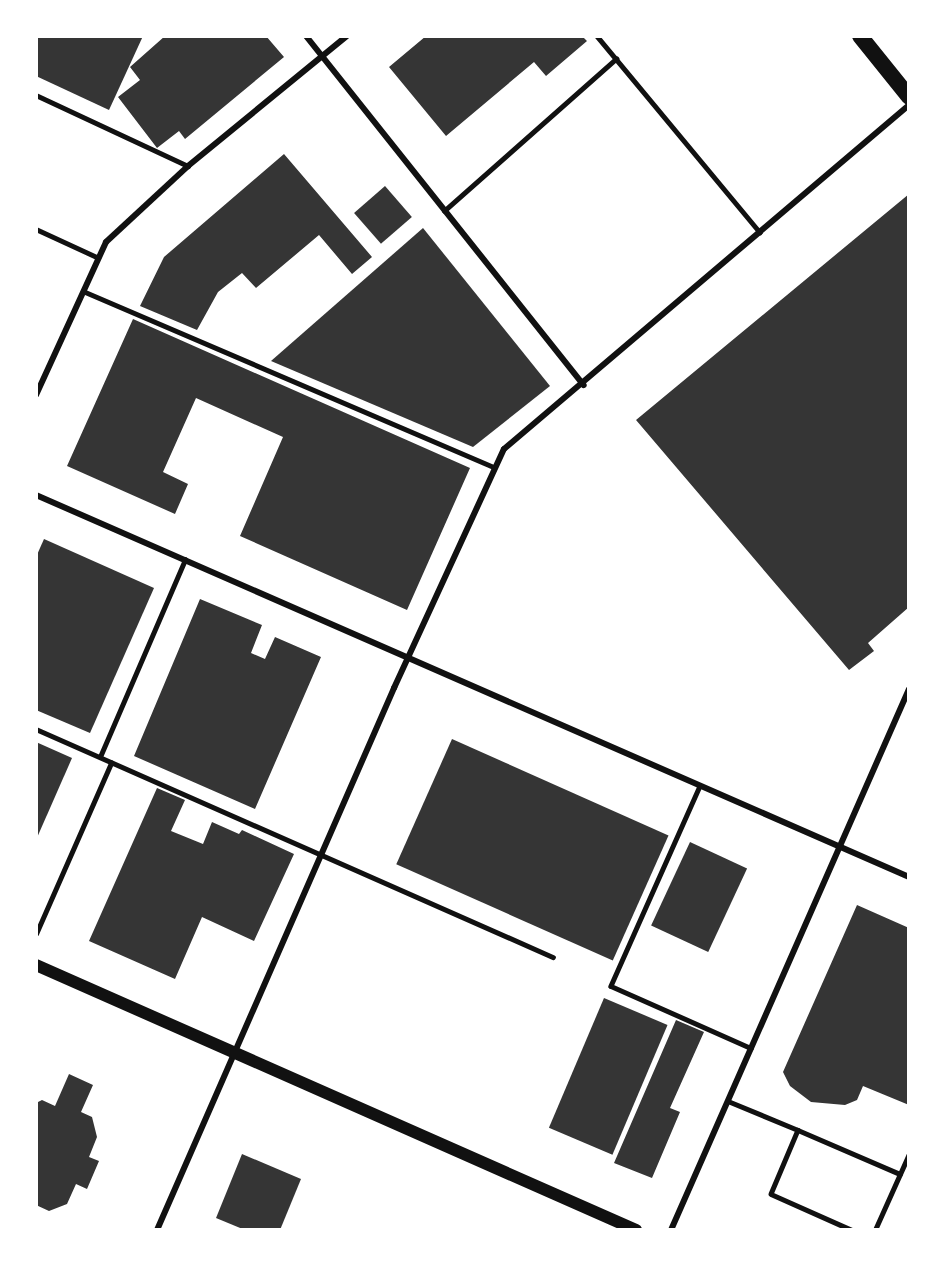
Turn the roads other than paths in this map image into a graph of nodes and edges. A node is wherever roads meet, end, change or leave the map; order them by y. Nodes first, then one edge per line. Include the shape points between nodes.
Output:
1 (306, 36) edge
2 (347, 36) edge
3 (597, 36) edge
4 (860, 36) edge
5 (321, 58) junction
6 (616, 59) junction
7 (36, 95) edge
8 (909, 97) edge
9 (909, 105) edge
10 (188, 165) junction
11 (444, 211) junction
12 (36, 229) edge
13 (761, 232) junction
14 (97, 257) junction
15 (82, 291) junction
16 (584, 385) junction
17 (36, 394) edge
18 (494, 467) junction
19 (36, 495) edge
20 (185, 560) junction
21 (409, 656) junction
22 (909, 689) edge
23 (36, 729) edge
24 (100, 757) junction
25 (111, 763) junction
26 (700, 786) junction
27 (840, 846) junction
28 (320, 855) junction
29 (909, 877) edge
30 (36, 934) edge
31 (553, 957) dead end
32 (36, 965) edge
33 (751, 1048) junction
34 (233, 1051) junction
35 (728, 1101) junction
36 (798, 1130) junction
37 (909, 1154) edge
38 (900, 1174) junction
39 (157, 1230) edge
40 (636, 1230) edge
41 (671, 1230) edge
42 (852, 1230) edge
43 (875, 1230) edge

1 - 5 street
2 - 5 street
3 - 6 lane
4 - 8 highway
5 - 10 street
5 - 11 street
6 - 11 lane
6 - 13 lane
7 - 10 lane
9 - 13 street
10 - 14 street via 117,229
11 - 16 street
12 - 14 lane
13 - 16 street
14 - 15 street
15 - 17 street
15 - 18 lane
16 - 18 street via 504,450
18 - 21 street
19 - 20 street
20 - 21 street
20 - 24 lane
21 - 26 street
21 - 28 street
22 - 27 street
23 - 24 lane
24 - 25 lane
25 - 28 lane
25 - 30 lane
26 - 27 street
26 - 33 lane via 611,986
27 - 29 street
27 - 33 street
28 - 31 lane
28 - 34 street
32 - 34 main road
33 - 35 street
34 - 39 street
34 - 40 main road
35 - 36 lane
35 - 41 street
36 - 38 lane
36 - 42 lane via 771,1194
37 - 38 lane
38 - 43 lane

